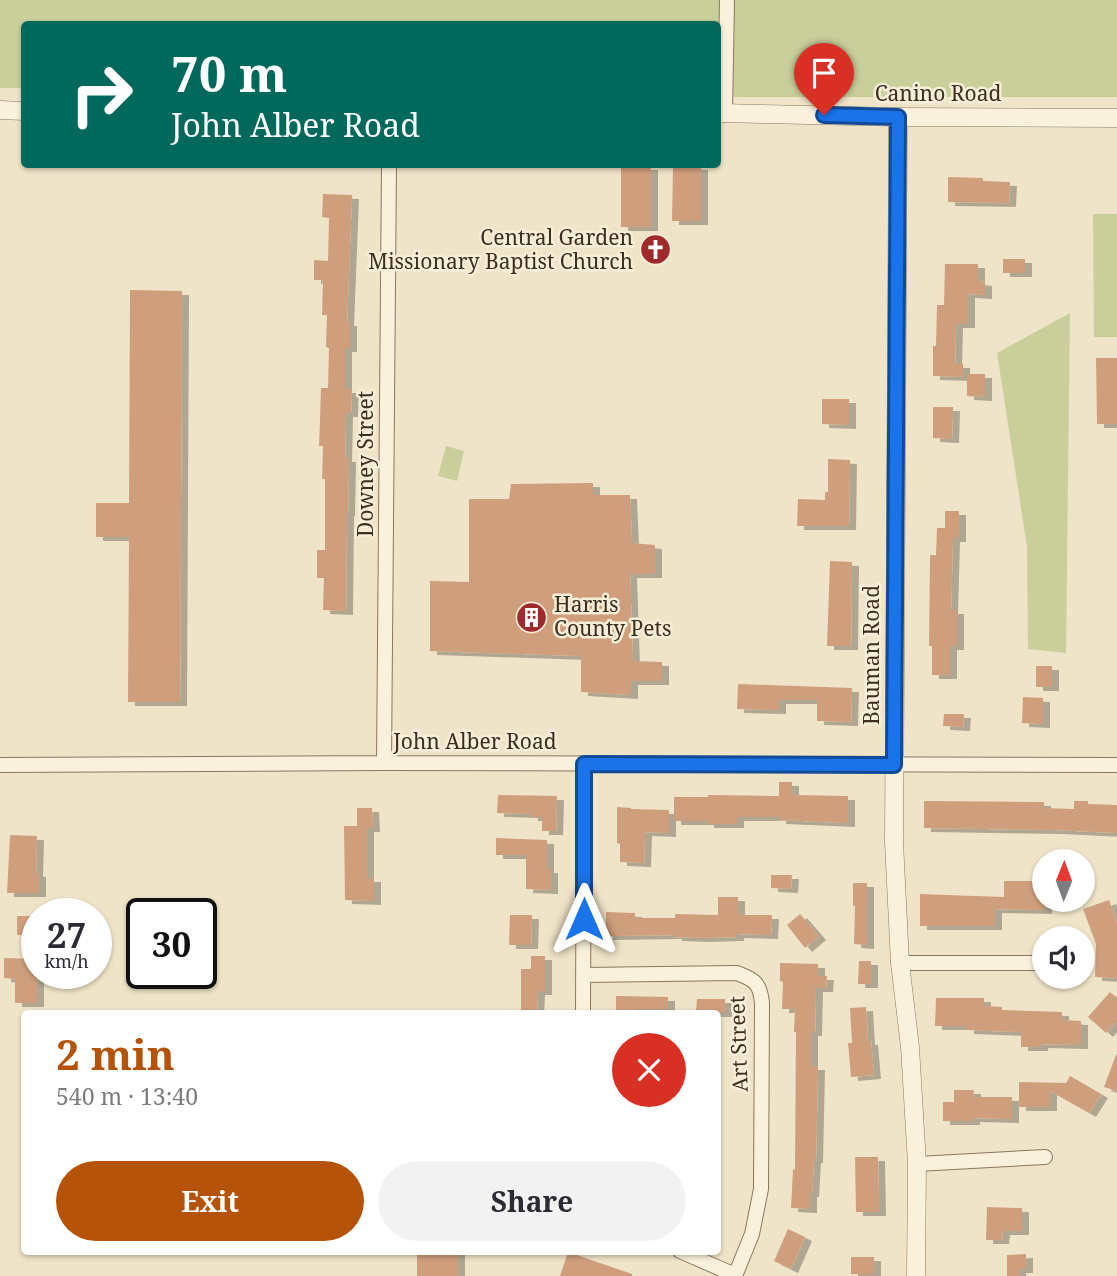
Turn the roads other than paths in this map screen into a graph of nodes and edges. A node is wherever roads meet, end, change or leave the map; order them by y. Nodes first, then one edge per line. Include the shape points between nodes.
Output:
1 (727, 0) edge
2 (0, 110) edge
3 (21, 111) edge
4 (721, 113) edge
5 (898, 117) junction
6 (1117, 118) edge
7 (389, 168) edge
8 (384, 763) junction
9 (584, 764) junction
10 (0, 765) edge
11 (894, 765) junction
12 (1117, 765) edge
13 (1032, 962) edge
14 (900, 963) junction
15 (583, 975) junction
16 (583, 1010) edge
17 (1045, 1157) dead end
18 (917, 1164) junction
19 (689, 1255) edge
20 (735, 1276) edge
21 (916, 1276) edge

1 - 4 street
2 - 3 street
4 - 5 street, Canino Road
5 - 6 street, Canino Road
5 - 11 street, Bauman Road
7 - 8 street, Downey Street
8 - 9 street, John Alber Road
8 - 10 street, John Alber Road
9 - 11 street, John Alber Road
9 - 15 street
11 - 12 street, John Alber Road
11 - 14 street, Bauman Road
13 - 14 street
14 - 18 street, Bauman Road
15 - 16 street
15 - 20 street, Art Street via 737,973 757,984 762,1003 761,1189 752,1234
17 - 18 street
18 - 21 street, Bauman Road
19 - 20 street

